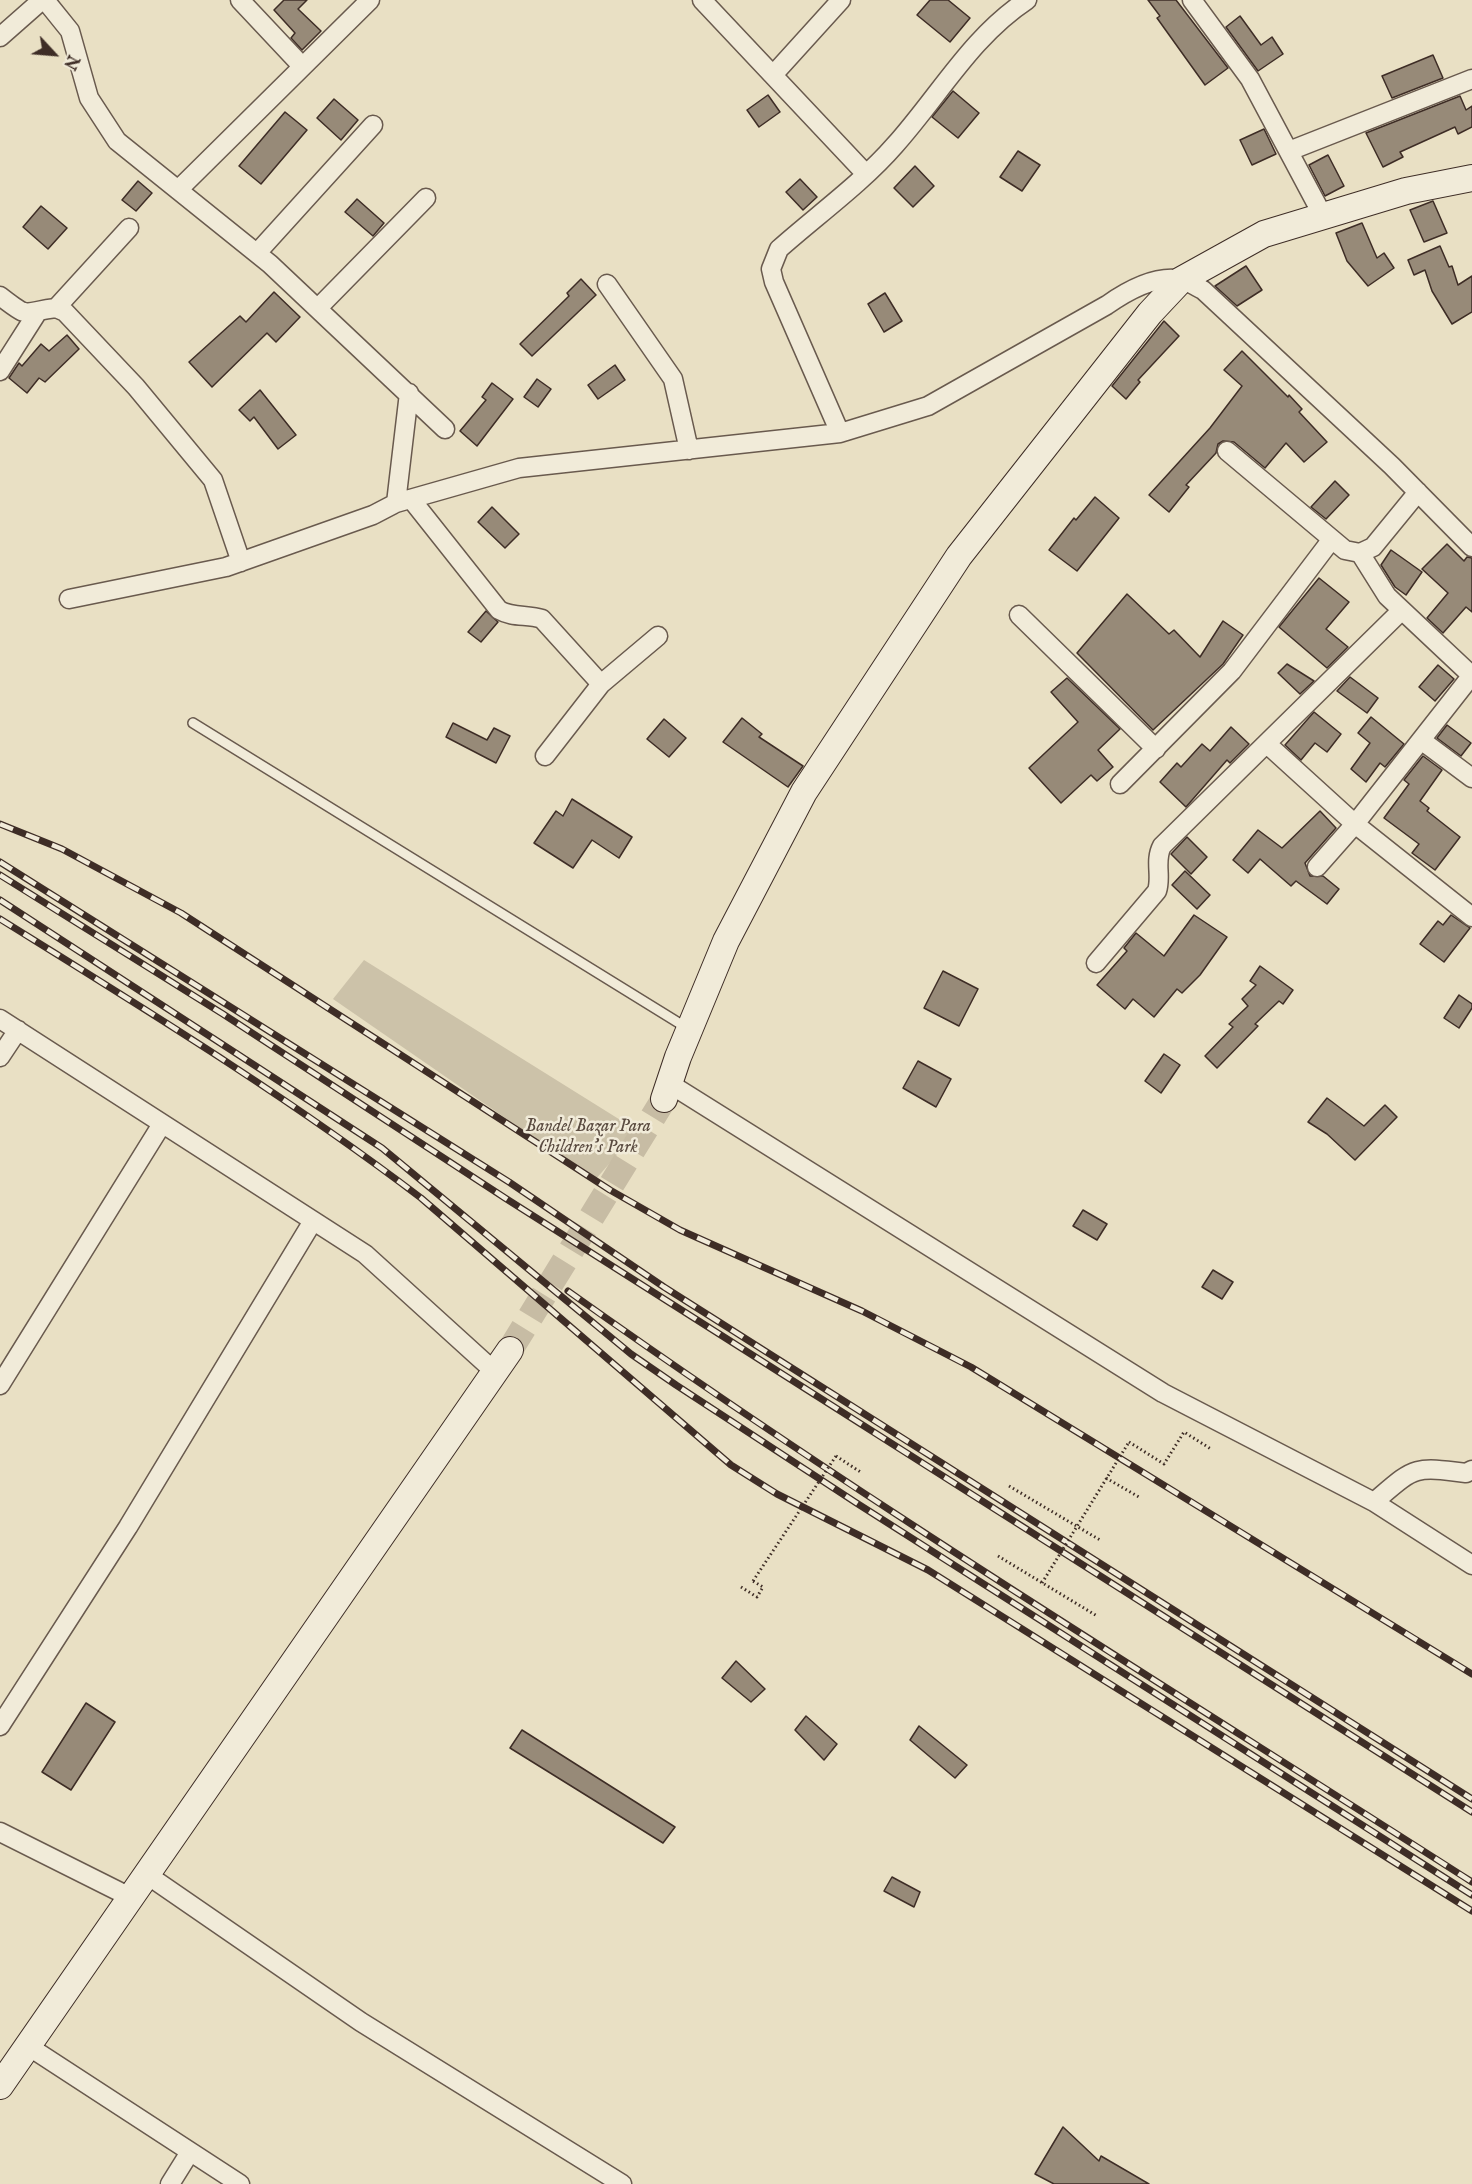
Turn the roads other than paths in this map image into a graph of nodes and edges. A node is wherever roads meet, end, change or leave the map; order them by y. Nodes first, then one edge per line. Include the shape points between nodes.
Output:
1 (44, 0) edge
2 (240, 0) edge
3 (370, 0) edge
4 (702, 0) edge
5 (840, 0) edge
6 (1027, 0) edge
7 (1192, 0) edge
8 (0, 37) edge
9 (302, 66) junction
10 (773, 75) junction
11 (1472, 79) edge
12 (373, 125) dead end
13 (1289, 151) junction
14 (865, 174) junction
15 (1472, 178) edge
16 (178, 190) junction
17 (426, 198) dead end
18 (1323, 216) junction
19 (129, 228) dead end
20 (257, 253) junction
21 (1181, 280) junction
22 (607, 284) dead end
23 (0, 296) edge
24 (56, 308) junction
25 (318, 308) junction
26 (37, 313) junction
27 (0, 371) edge
28 (409, 393) junction
29 (445, 429) dead end
30 (840, 433) junction
31 (689, 450) junction
32 (1227, 451) dead end
33 (1418, 492) junction
34 (404, 501) junction
35 (1332, 539) junction
36 (1470, 540) edge
37 (1360, 553) junction
38 (241, 561) junction
39 (69, 599) dead end
40 (1401, 610) junction
41 (1019, 615) dead end
42 (658, 636) dead end
43 (1472, 675) edge
44 (601, 684) junction
45 (193, 723) dead end
46 (1421, 740) junction
47 (1268, 744) junction
48 (1156, 749) junction
49 (545, 756) dead end
50 (1472, 778) edge
51 (1120, 784) dead end
52 (1355, 824) junction
53 (1317, 867) dead end
54 (1472, 917) edge
55 (1096, 963) dead end
56 (0, 1020) edge
57 (689, 1029) junction
58 (18, 1030) junction
59 (0, 1057) edge
60 (667, 1091) joint
61 (162, 1124) junction
62 (313, 1221) junction
63 (510, 1350) tunnel mouth
64 (495, 1372) junction
65 (0, 1385) edge
66 (1472, 1470) edge
67 (1374, 1502) junction
68 (1472, 1565) edge
69 (0, 1726) edge
70 (0, 1832) edge
71 (146, 1875) junction
72 (130, 1897) junction
73 (28, 2046) junction
74 (0, 2086) edge
75 (190, 2152) junction
76 (170, 2184) edge
77 (240, 2184) edge
78 (622, 2184) edge

1 - 8 street
1 - 16 street via 70,31 89,98 102,121 117,141
2 - 9 street
3 - 9 street
4 - 10 street
5 - 10 street
6 - 14 street via 997,22 972,48 895,146
7 - 13 street via 1250,79
9 - 16 street
10 - 14 street
11 - 13 street
12 - 20 street
13 - 18 street
14 - 30 street via 779,249 771,269
15 - 18 street via 1406,191
16 - 20 street
17 - 25 street
18 - 21 street via 1264,234
19 - 24 street
20 - 25 street
21 - 30 street via 1129,290 928,406
21 - 33 street via 1203,290
21 - 57 street via 1150,313 946,576 804,792 726,941
22 - 31 street via 673,379
23 - 26 street via 20,311
24 - 26 street
24 - 38 street via 73,320 136,387 213,480
25 - 28 street
26 - 27 street
28 - 29 street
28 - 34 street
30 - 31 street
31 - 34 street via 519,468
32 - 35 street
33 - 36 street
33 - 37 street via 1373,547
34 - 38 street
34 - 44 street via 500,610 509,615 542,619
35 - 37 street via 1345,550
35 - 48 street via 1232,671
37 - 40 street via 1387,596
38 - 39 street
40 - 43 street
40 - 47 street
41 - 48 street
42 - 44 street
43 - 46 street
44 - 49 street
45 - 57 lane
46 - 50 street
46 - 52 street
47 - 52 street
47 - 55 street via 1162,846 1157,891
48 - 51 street
52 - 53 street
52 - 54 street
56 - 58 street
57 - 60 street
58 - 59 street
58 - 61 street
60 - 67 street via 1163,1393
61 - 62 street
61 - 65 street
62 - 64 street via 365,1254
62 - 69 street via 128,1527
63 - 64 street
64 - 71 street
66 - 67 street via 1466,1473 1426,1468 1408,1473
67 - 68 street
70 - 72 street
71 - 72 street
71 - 78 street via 361,2022
72 - 73 street
73 - 74 street
73 - 75 street
75 - 76 street
75 - 77 street

